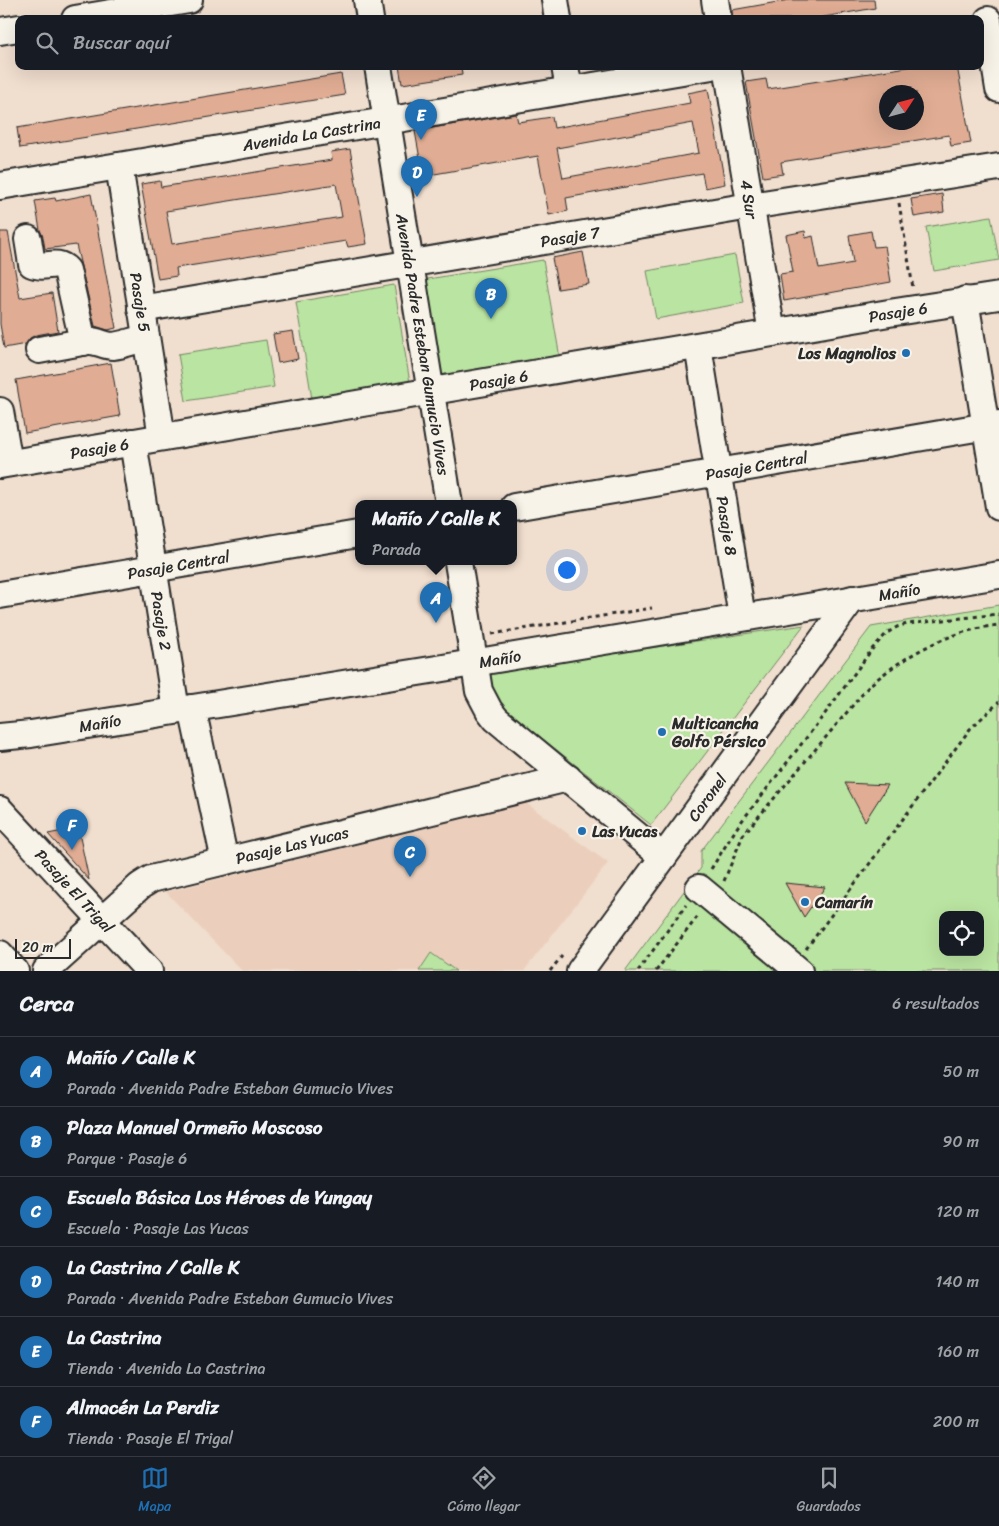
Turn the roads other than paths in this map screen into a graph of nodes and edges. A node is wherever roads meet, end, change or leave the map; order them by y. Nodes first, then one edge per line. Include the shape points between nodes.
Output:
1 (189, 0) edge
2 (367, 0) edge
3 (555, 0) edge
4 (715, 0) edge
5 (99, 15) edge
6 (369, 15) edge
7 (557, 15) edge
8 (717, 15) edge
9 (989, 20) edge
10 (15, 29) edge
11 (0, 31) edge
12 (379, 70) edge
13 (664, 70) edge
14 (727, 70) edge
15 (567, 78) edge
16 (999, 89) edge
17 (387, 121) junction
18 (119, 166) junction
19 (999, 167) edge
20 (0, 186) edge
21 (750, 206) junction
22 (28, 239) dead end
23 (410, 264) junction
24 (999, 296) edge
25 (965, 300) junction
26 (141, 309) junction
27 (772, 333) junction
28 (146, 338) junction
29 (83, 342) junction
30 (698, 346) junction
31 (40, 350) dead end
32 (430, 391) junction
33 (0, 411) edge
34 (992, 426) edge
35 (162, 437) junction
36 (133, 442) junction
37 (4, 464) edge
38 (718, 472) junction
39 (447, 500) edge
40 (517, 506) edge
41 (999, 508) edge
42 (355, 535) edge
43 (458, 565) edge
44 (154, 569) junction
45 (999, 575) edge
46 (0, 595) edge
47 (852, 600) junction
48 (742, 617) junction
49 (474, 662) junction
50 (184, 709) junction
51 (0, 737) edge
52 (568, 778) junction
53 (0, 810) edge
54 (663, 857) junction
55 (225, 861) junction
56 (706, 893) road end
57 (102, 920) junction
58 (0, 954) edge
59 (796, 969) edge
60 (15, 971) edge
61 (46, 971) edge
62 (149, 971) edge
63 (580, 971) edge

1 - 5 street
2 - 6 street
3 - 7 street
4 - 8 street
9 - 16 street
10 - 11 street
12 - 17 street, Avenida Padre Esteban Gumucio Vives
13 - 15 street, Avenida La Castrina
14 - 21 street, 4 Sur
15 - 17 street, Avenida La Castrina
17 - 18 street, Avenida La Castrina
17 - 23 street, Avenida Padre Esteban Gumucio Vives
18 - 20 street, Avenida La Castrina
18 - 26 street, Pasaje 5
19 - 21 street, Pasaje 7
21 - 23 street, Pasaje 7
21 - 27 street, 4 Sur
22 - 29 street via 32,264 58,264 67,270
23 - 26 street, Pasaje 7
23 - 32 street, Avenida Padre Esteban Gumucio Vives
24 - 25 street, Pasaje 6
25 - 27 street, Pasaje 6
25 - 34 street
26 - 28 street, Pasaje 5
27 - 30 street, Pasaje 6
28 - 29 street via 113,346 96,340
28 - 35 street, Pasaje 5
29 - 31 street
30 - 32 street, Pasaje 6
30 - 38 street, Pasaje 8
32 - 35 street, Pasaje 6
32 - 39 street, Avenida Padre Esteban Gumucio Vives
33 - 37 street
34 - 38 street, Pasaje Central
34 - 41 street
35 - 36 street, Pasaje 6
36 - 37 street, Pasaje 6
36 - 44 street, Pasaje 2
38 - 40 street, Pasaje Central
38 - 48 street, Pasaje 8
42 - 44 street, Pasaje Central
43 - 49 street
44 - 46 street, Pasaje Central
44 - 50 street, Pasaje 2
45 - 47 street, Mañío
47 - 48 street, Mañío
47 - 54 street, Coronel
48 - 49 street, Mañío
49 - 50 street, Mañío
49 - 52 street via 479,691 496,719
50 - 51 street, Mañío
50 - 55 street, Pasaje 2
52 - 54 street
52 - 55 street, Pasaje Las Yucas
53 - 57 street, Pasaje El Trigal
54 - 63 street, Coronel
55 - 57 street, Pasaje Las Yucas via 151,879
56 - 59 street
57 - 61 street, Pasaje Las Yucas
57 - 62 street, Pasaje El Trigal
58 - 60 street

